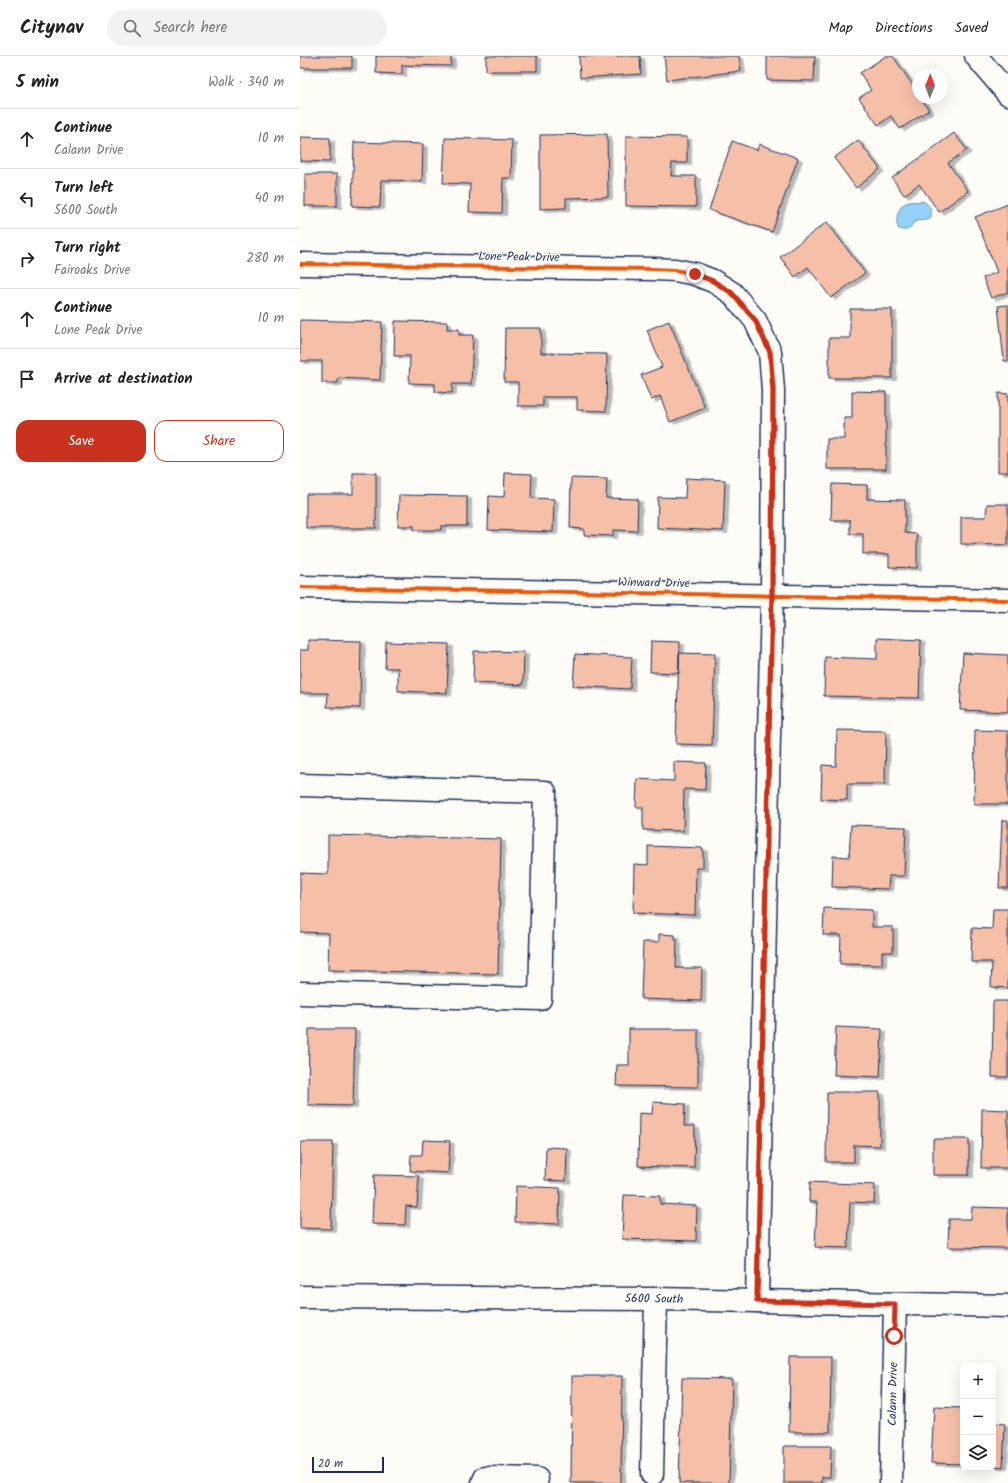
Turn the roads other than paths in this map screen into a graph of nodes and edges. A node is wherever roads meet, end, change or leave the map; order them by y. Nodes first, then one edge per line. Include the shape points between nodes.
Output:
1 (976, 56) edge
2 (1008, 94) edge
3 (300, 264) edge
4 (300, 587) edge
5 (772, 595) junction
6 (1008, 600) edge
7 (300, 785) edge
8 (300, 993) edge
9 (300, 1296) edge
10 (656, 1299) junction
11 (757, 1301) junction
12 (895, 1304) junction
13 (1008, 1306) edge
14 (652, 1474) dead end
15 (537, 1479) dead end
16 (483, 1483) edge
17 (891, 1483) edge

1 - 2 street
3 - 5 street, Lone Peak Drive via 675,270 695,274 732,293 755,320 770,352 773,390
4 - 5 street, Winward Drive
5 - 6 street, Winward Drive
5 - 11 street
7 - 8 street via 545,792 540,999
9 - 10 street, 5600 South
10 - 11 street, 5600 South
10 - 14 street
11 - 12 street, 5600 South
12 - 13 street, 5600 South
12 - 17 street, Calann Drive
15 - 16 street via 485,1478

